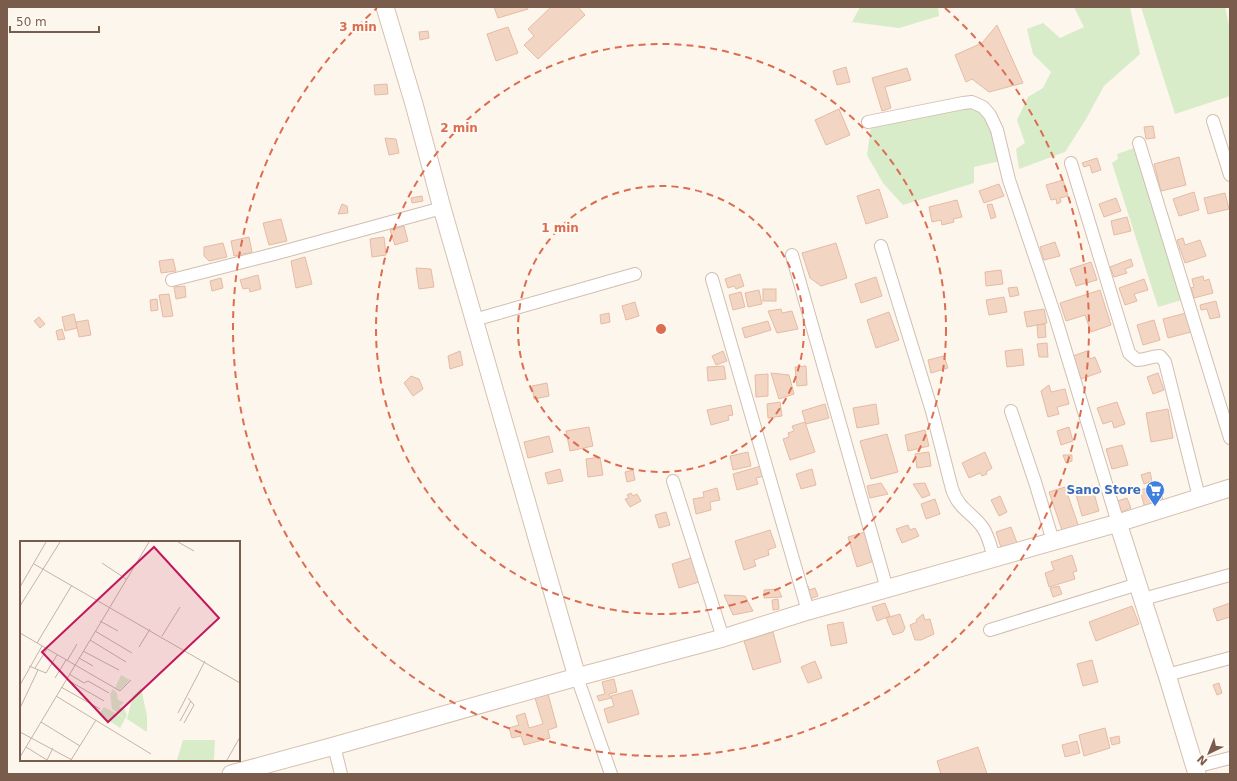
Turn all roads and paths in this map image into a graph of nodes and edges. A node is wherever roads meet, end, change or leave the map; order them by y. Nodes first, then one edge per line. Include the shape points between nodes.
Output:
1 (385, 7) edge
2 (1214, 121) dead end
3 (868, 122) dead end
4 (1140, 143) dead end
5 (1071, 163) dead end
6 (1230, 174) edge
7 (442, 208) junction
8 (881, 246) dead end
9 (792, 255) dead end
10 (635, 274) dead end
11 (712, 279) dead end
12 (172, 280) dead end
13 (474, 320) junction
14 (1010, 411) dead end
15 (1230, 438) edge
16 (673, 481) dead end
17 (1230, 488) edge
18 (1200, 497) junction
19 (1118, 523) junction
20 (1053, 541) junction
21 (994, 558) junction
22 (1230, 575) edge
23 (887, 588) junction
24 (1140, 592) junction
25 (808, 611) junction
26 (990, 630) dead end
27 (723, 638) junction
28 (1230, 658) edge
29 (1167, 675) junction
30 (577, 677) junction
31 (334, 746) junction
32 (1230, 758) edge
33 (1196, 770) edge
34 (231, 774) edge
35 (341, 774) edge
36 (611, 774) edge

1 - 7 street
2 - 6 street
3 - 19 street via 963,102 972,102 983,107 990,115 997,130 1009,180 1055,316
4 - 15 street
5 - 18 street via 1129,353 1137,360 1160,356 1166,362
7 - 12 street
7 - 13 street
8 - 21 street via 932,411 954,496 964,510 984,529
9 - 23 street
10 - 13 street
11 - 25 street
13 - 30 street
14 - 20 street
16 - 27 street
17 - 18 street
18 - 19 street
19 - 20 street
19 - 24 street
20 - 21 street
21 - 23 street
22 - 24 street
23 - 25 street
24 - 26 street
24 - 29 street
25 - 27 street
27 - 30 street
28 - 29 street
29 - 33 street
30 - 31 street
30 - 36 street
31 - 34 street
31 - 35 street
32 - 33 street

